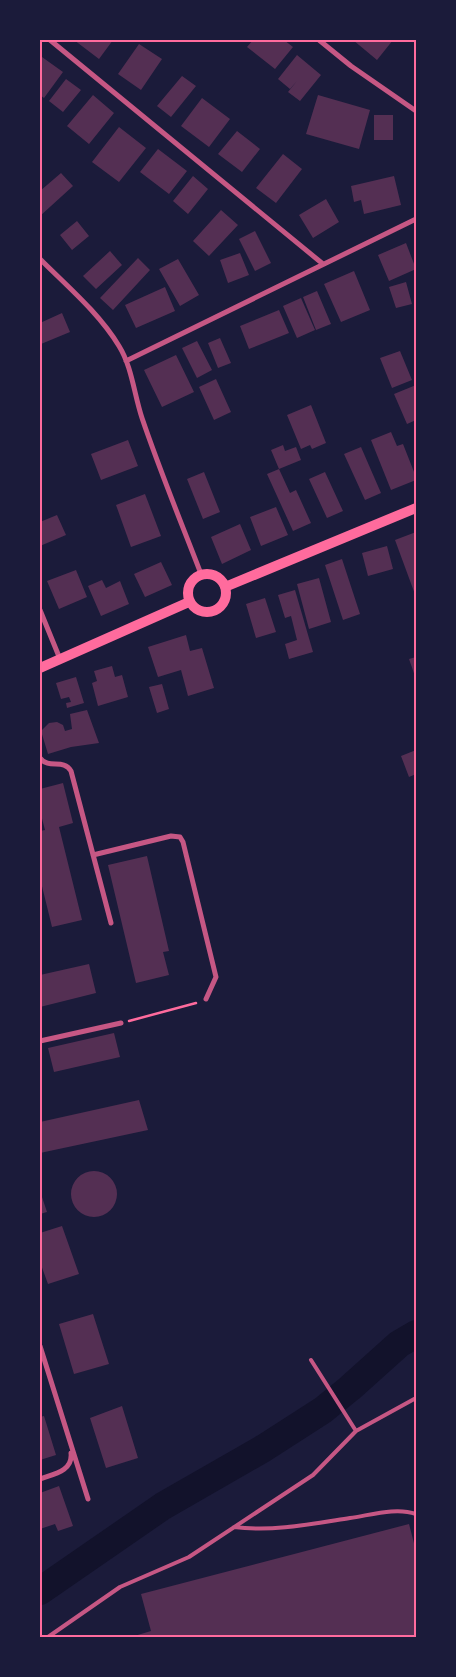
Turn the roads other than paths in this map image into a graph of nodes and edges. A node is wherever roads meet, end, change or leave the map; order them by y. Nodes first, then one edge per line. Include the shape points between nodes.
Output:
1 (50, 40) edge
2 (319, 40) edge
3 (416, 111) edge
4 (416, 219) edge
5 (40, 259) edge
6 (322, 264) junction
7 (126, 360) junction
8 (416, 508) edge
9 (202, 574) junction
10 (226, 586) junction
11 (189, 602) junction
12 (40, 610) edge
13 (61, 659) junction
14 (40, 668) edge
15 (40, 758) edge
16 (93, 855) junction
17 (111, 924) dead end
18 (206, 999) road end
19 (120, 1023) road end
20 (40, 1041) edge
21 (40, 1346) edge
22 (311, 1360) dead end
23 (416, 1398) edge
24 (356, 1431) junction
25 (71, 1447) junction
26 (40, 1479) edge
27 (88, 1499) dead end
28 (416, 1514) edge
29 (234, 1527) junction
30 (48, 1637) edge

1 - 6 street
2 - 3 street
4 - 6 street
5 - 7 street via 105,327
6 - 7 street
7 - 9 street via 141,415
8 - 10 main road
9 - 10 main road via 218,576
9 - 11 main road via 194,578 187,589
10 - 11 main road via 222,605 212,611 199,611
11 - 13 main road
12 - 13 street
13 - 14 main road
15 - 16 street via 48,765 68,766 71,771
16 - 17 street
16 - 18 street via 171,836 180,837 216,977
19 - 20 street
21 - 25 street
22 - 24 lane
23 - 24 lane
24 - 29 lane via 313,1475
25 - 26 street via 69,1466
25 - 27 street
28 - 29 lane via 396,1511 256,1530
29 - 30 lane via 189,1557 120,1587

